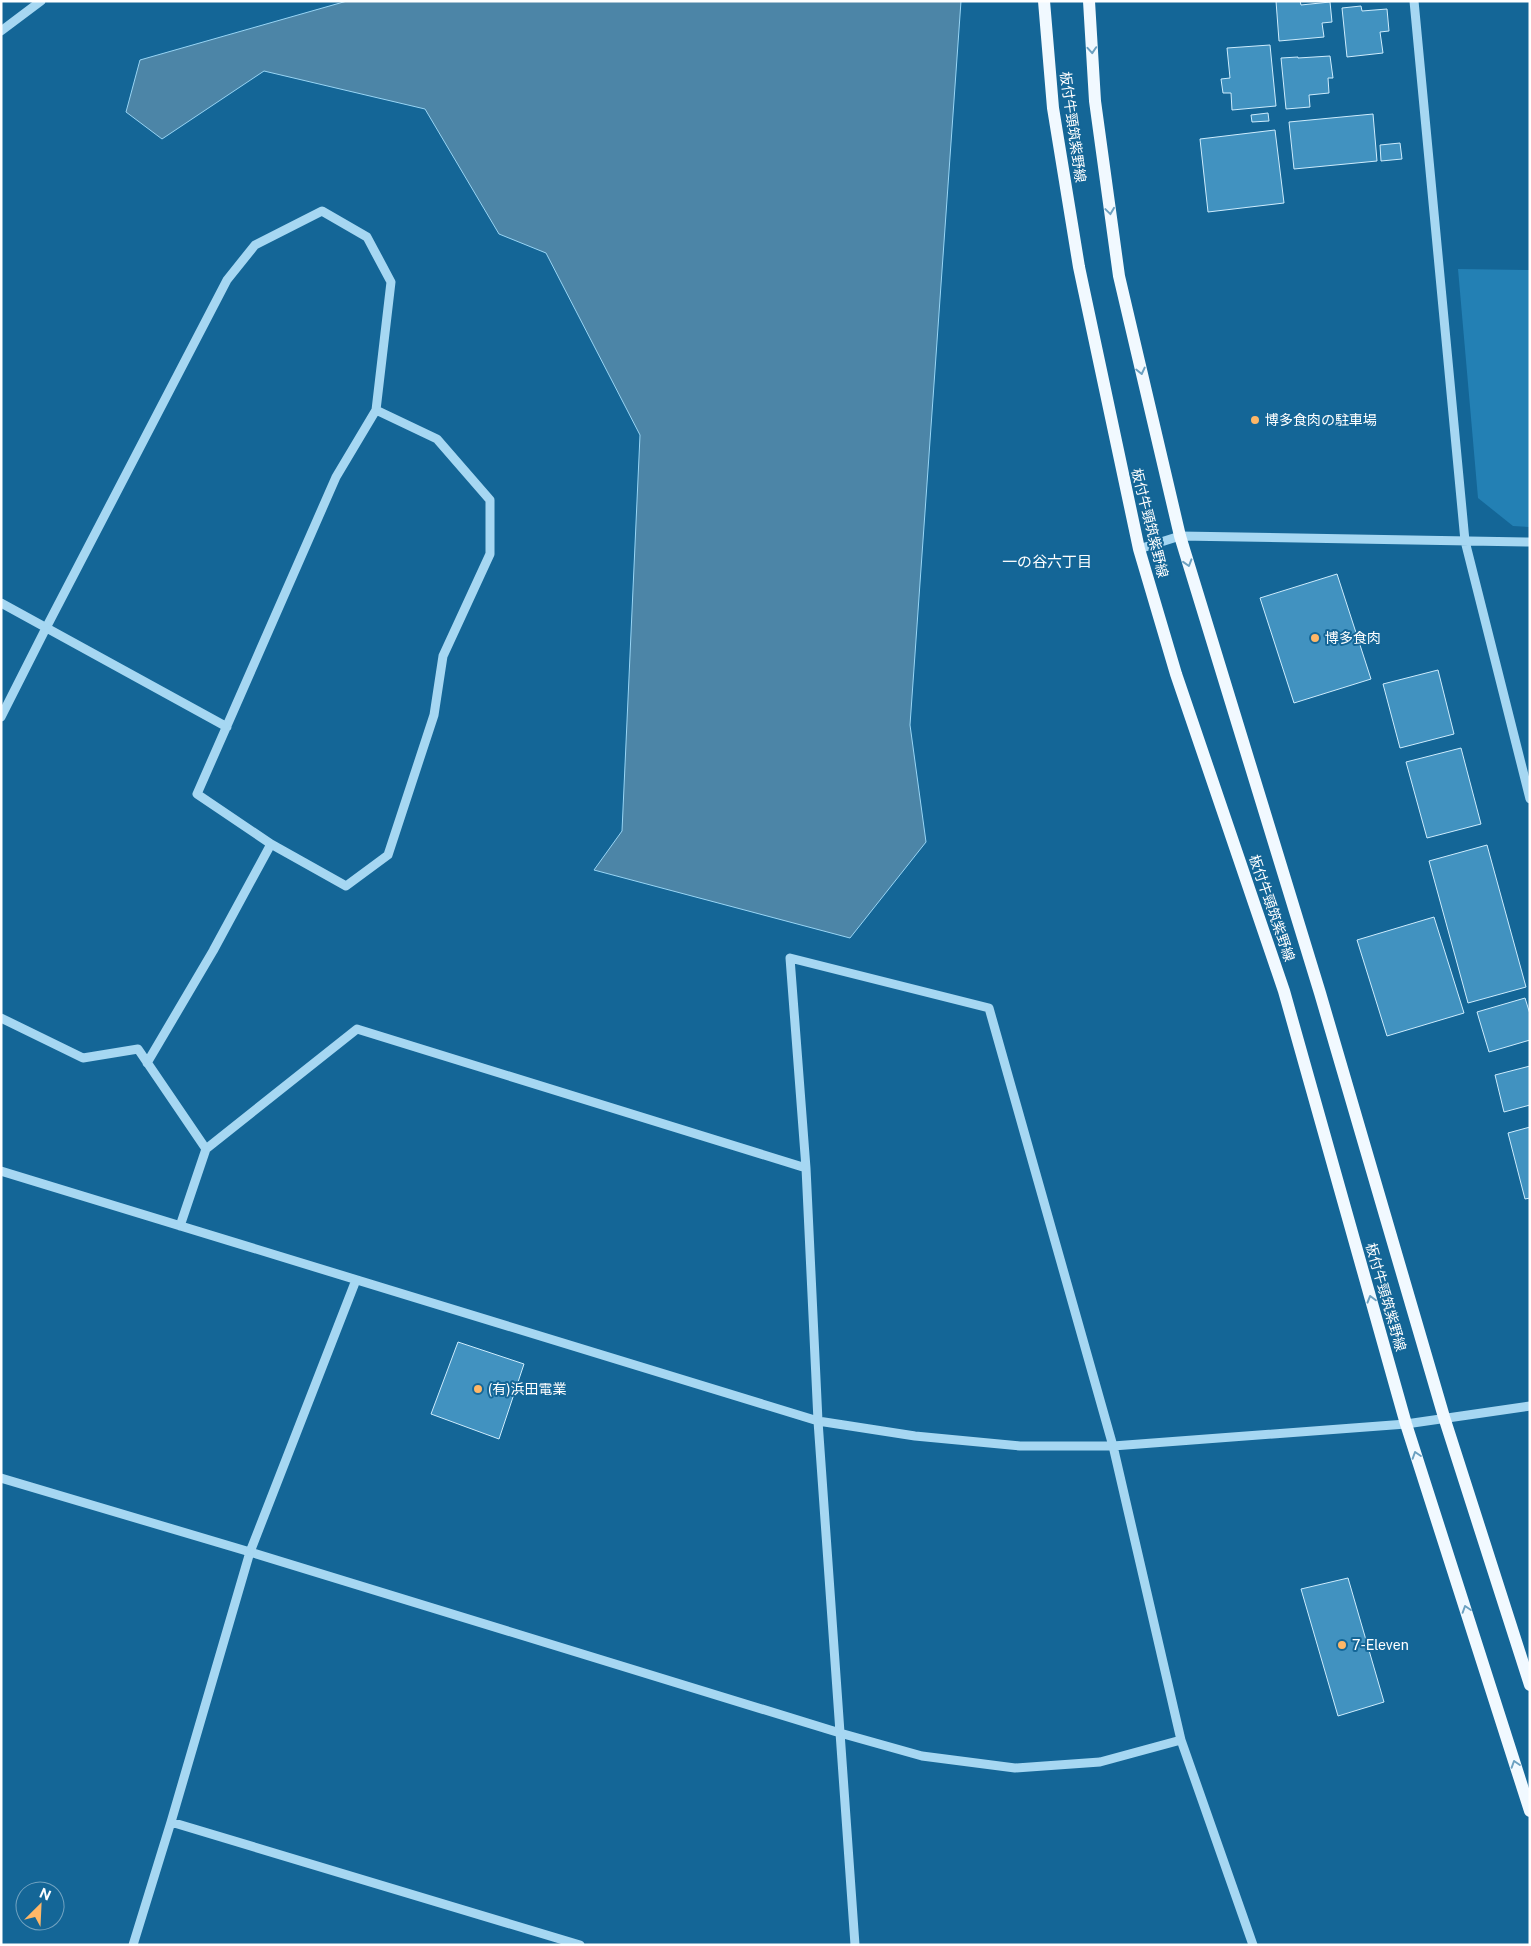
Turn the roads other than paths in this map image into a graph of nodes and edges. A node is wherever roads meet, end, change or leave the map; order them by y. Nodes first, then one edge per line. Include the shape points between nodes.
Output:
1 (40, 1) edge
2 (1044, 1) edge
3 (1089, 1) edge
4 (1414, 1) edge
5 (1, 31) edge
6 (376, 410) junction
7 (1180, 536) junction
8 (1465, 541) junction
9 (1530, 542) edge
10 (1139, 549) junction
11 (1, 602) edge
12 (46, 628) junction
13 (1, 717) edge
14 (227, 727) junction
15 (1530, 799) edge
16 (271, 844) junction
17 (1, 1018) edge
18 (147, 1063) junction
19 (206, 1149) junction
20 (806, 1168) junction
21 (1, 1171) edge
22 (180, 1226) junction
23 (356, 1280) junction
24 (1530, 1406) edge
25 (1444, 1417) junction
26 (818, 1421) junction
27 (1406, 1424) junction
28 (1113, 1446) junction
29 (1, 1478) edge
30 (250, 1552) junction
31 (1530, 1685) edge
32 (840, 1733) junction
33 (1182, 1740) junction
34 (1530, 1811) edge
35 (171, 1822) junction
36 (133, 1945) edge
37 (580, 1945) edge
38 (855, 1945) edge
39 (1252, 1945) edge

1 - 5 street
2 - 10 main road, 板付牛頸筑紫野線 via 1053,108 1079,267
3 -> 7 main road, 板付牛頸筑紫野線 via 1095,101 1119,276
4 - 8 street
6 - 12 street via 391,282 367,238 322,212 256,245 227,280
6 - 14 street via 336,477
6 - 16 street via 437,439 490,500 490,554 443,656 434,715 388,855 346,886
7 - 8 street
7 - 10 street
7 -> 25 main road, 板付牛頸筑紫野線 via 1320,993
8 - 9 street
8 - 15 street
27 -> 10 main road, 板付牛頸筑紫野線 via 1284,991 1176,674
11 - 12 street
12 - 13 street
12 - 14 street
14 - 16 street via 197,794
16 - 18 street
17 - 18 street via 83,1058 138,1049
18 - 19 street
19 - 20 street via 357,1029
19 - 22 street
20 - 26 street
20 - 28 street via 790,958 989,1008
21 - 22 street
22 - 23 street
23 - 26 street
23 - 30 street
24 - 25 street
25 - 27 street
25 - 31 main road, 板付牛頸筑紫野線
26 - 28 street via 915,1436 1020,1446
26 - 32 street
27 - 28 street
34 -> 27 main road, 板付牛頸筑紫野線
28 - 33 street
29 - 30 street
30 - 32 street
30 - 35 street
32 - 33 street via 922,1756 1015,1768 1100,1762
32 - 38 street
33 - 39 street
35 - 36 street
35 - 37 street

